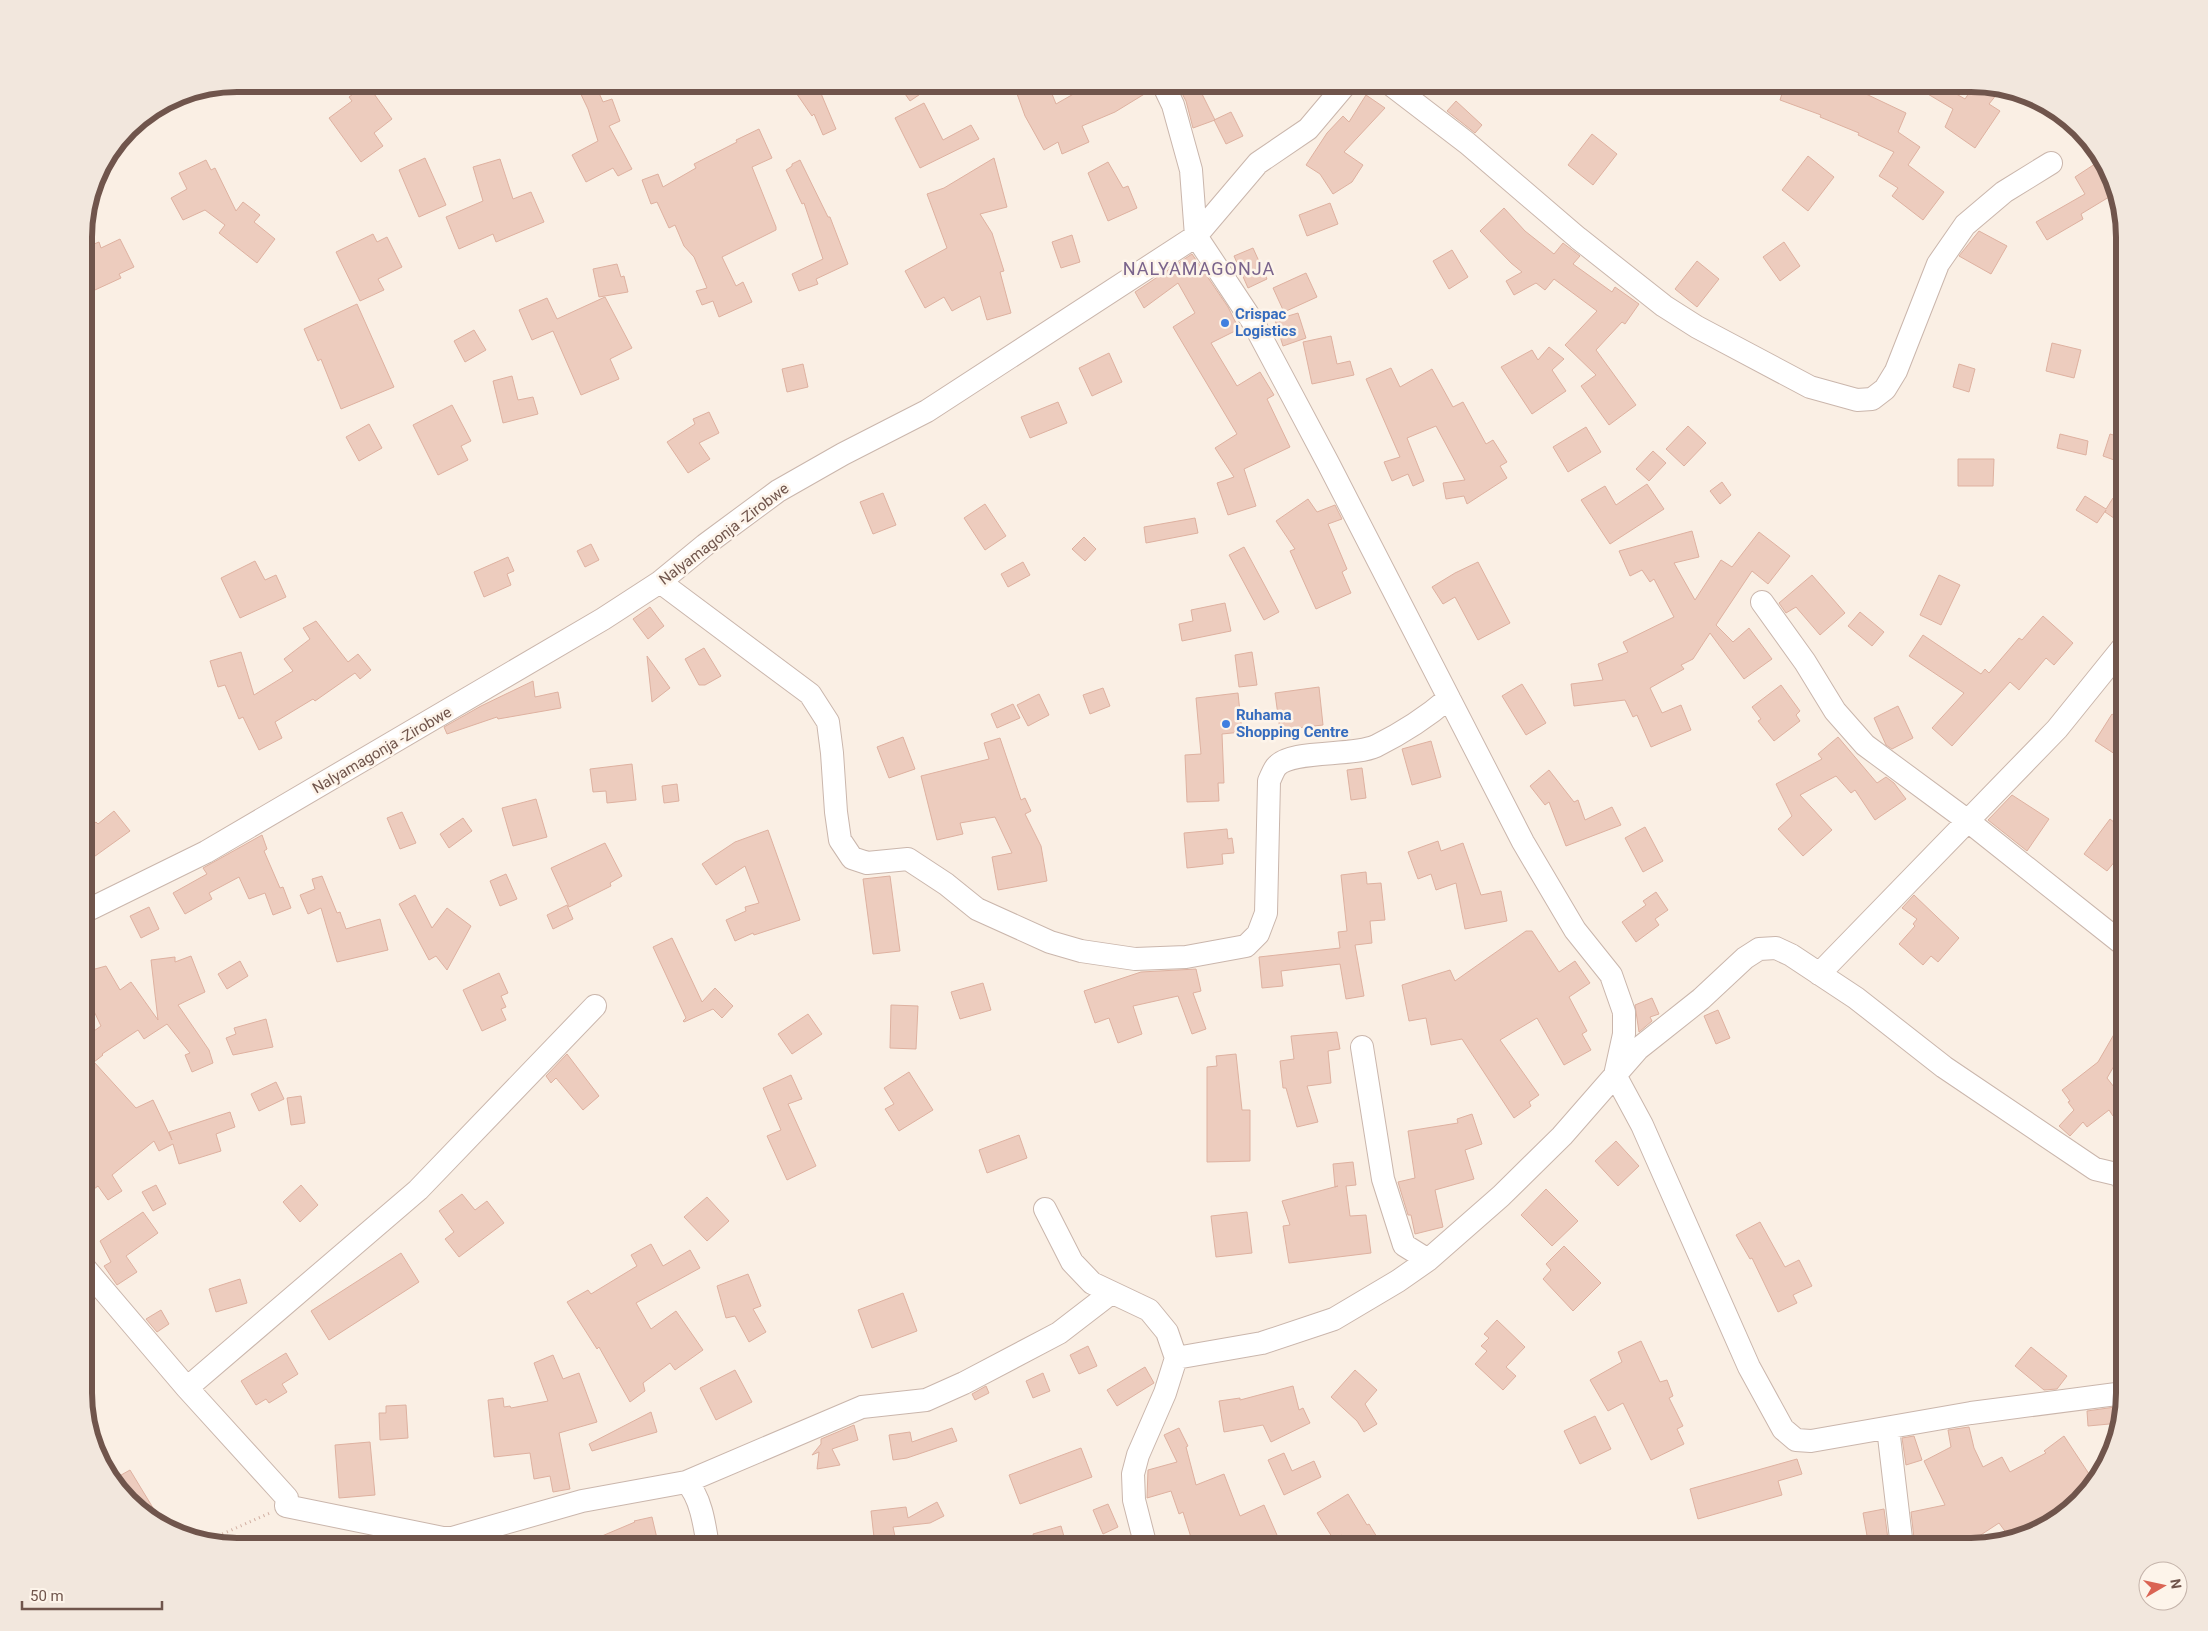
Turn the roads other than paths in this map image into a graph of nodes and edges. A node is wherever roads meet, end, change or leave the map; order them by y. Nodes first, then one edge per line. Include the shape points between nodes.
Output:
1 (1167, 93) edge
2 (1338, 93) edge
3 (1402, 93) edge
4 (2051, 163) dead end
5 (1196, 236) junction
6 (660, 582) junction
7 (1762, 602) dead end
8 (2116, 656) edge
9 (1449, 698) junction
10 (1968, 821) junction
11 (93, 908) edge
12 (2116, 940) edge
13 (1819, 974) junction
14 (595, 1006) dead end
15 (1362, 1046) dead end
16 (1615, 1075) junction
17 (2116, 1174) edge
18 (1045, 1208) dead end
19 (1428, 1260) junction
20 (93, 1278) edge
21 (1111, 1293) junction
22 (1176, 1358) junction
23 (187, 1388) junction
24 (2116, 1395) edge
25 (1888, 1428) junction
26 (686, 1482) junction
27 (706, 1538) edge
28 (1144, 1538) edge
29 (1901, 1538) edge

1 - 5 street via 1191,170
2 - 5 street, Nalyamagonja -Zirobwe via 1308,129 1258,163
3 - 4 street via 1664,306 1810,387 1857,400 1872,399 1896,371 1938,264 1965,225 2004,192
5 - 6 street, Nalyamagonja -Zirobwe via 927,411 778,491
5 - 9 street via 1253,322
6 - 9 street via 810,694 828,722 840,840 852,858 868,863 908,859 977,909 1050,942 1090,952 1144,958 1186,957 1246,946 1258,934 1266,913 1269,781 1276,766 1289,758 1374,747 1427,717
6 - 11 street, Nalyamagonja -Zirobwe via 603,619 206,852
7 - 10 street via 1835,711 1865,745
8 - 10 street via 2057,729
9 - 16 street via 1523,842 1575,930 1610,975 1624,1012 1624,1034
10 - 12 street
10 - 13 street
13 - 16 street via 1776,948 1760,949 1745,958 1702,999 1638,1049
13 - 17 street via 1856,998 1944,1067 2095,1170
14 - 23 street via 418,1190
15 - 19 street via 1383,1179 1404,1245
16 - 19 street via 1562,1136 1501,1196
16 - 25 street via 1642,1125 1749,1367 1783,1429 1796,1440 1811,1442
18 - 21 street via 1072,1262 1092,1283
19 - 22 street via 1334,1319 1262,1343
20 - 23 street
21 - 22 street via 1149,1310 1167,1332
21 - 26 street via 1059,1332 926,1400 862,1407
22 - 28 street via 1133,1474 1134,1500
23 - 26 street via 287,1498 286,1506 442,1538 452,1538 582,1501
24 - 25 street via 1971,1413
25 - 29 street
26 - 27 street via 696,1496

